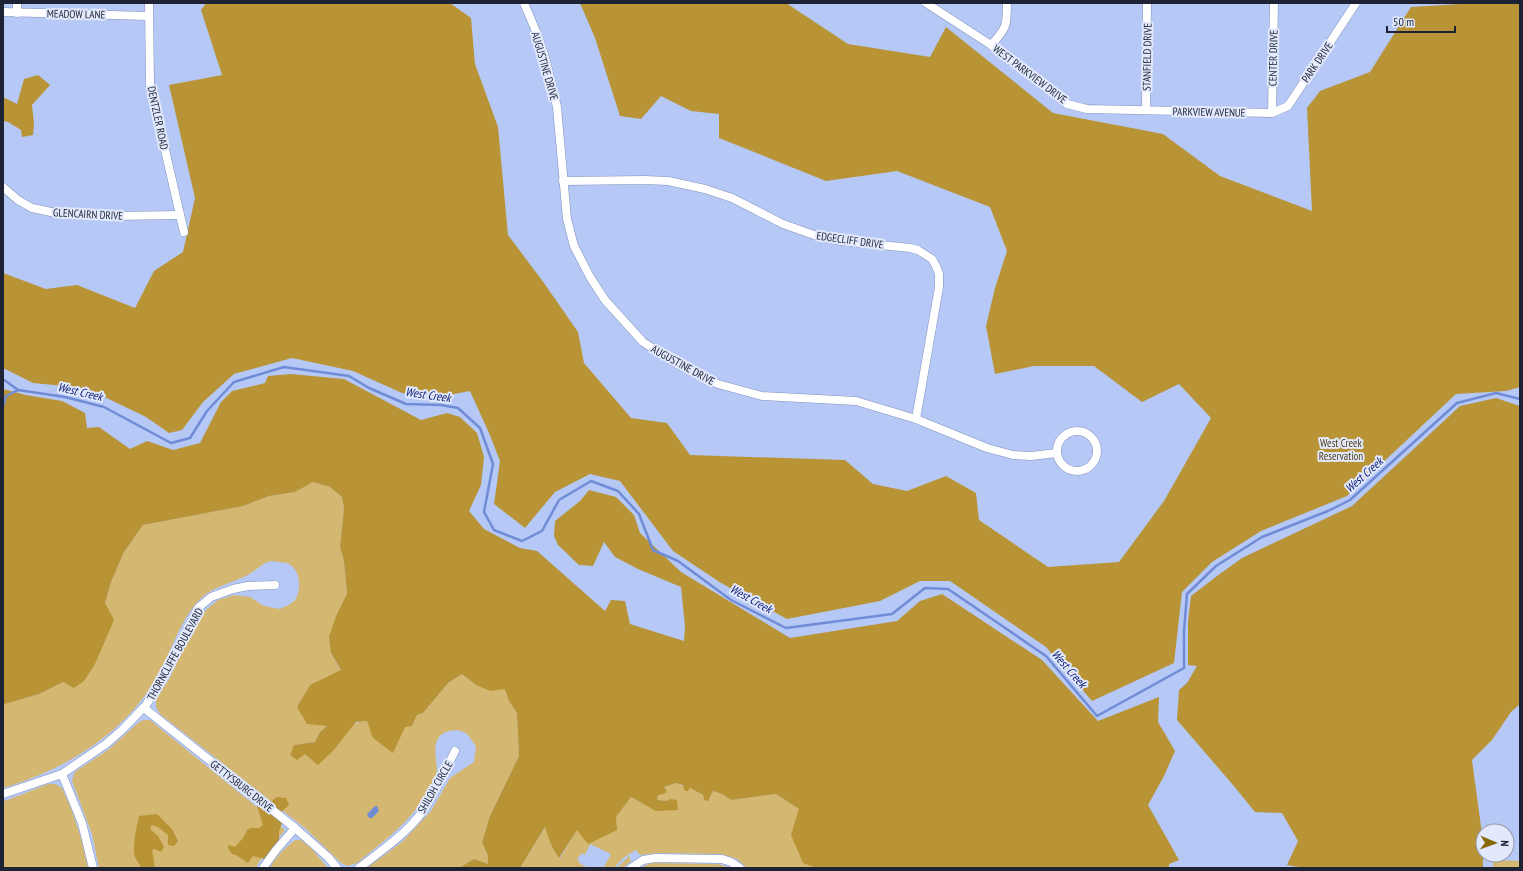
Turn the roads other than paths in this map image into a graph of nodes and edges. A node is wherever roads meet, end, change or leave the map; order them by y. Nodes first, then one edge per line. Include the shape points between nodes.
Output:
1 (17, 3) edge
2 (149, 3) edge
3 (524, 3) edge
4 (926, 3) edge
5 (1007, 3) edge
6 (1147, 3) edge
7 (1274, 3) edge
8 (1356, 3) edge
9 (3, 12) edge
10 (17, 13) junction
11 (148, 16) junction
12 (991, 45) junction
13 (1146, 110) junction
14 (1272, 113) junction
15 (563, 181) junction
16 (3, 187) edge
17 (179, 215) junction
18 (184, 232) dead end
19 (916, 419) junction
20 (1057, 453) junction
21 (276, 585) dead end
22 (144, 708) junction
23 (455, 751) dead end
24 (62, 774) junction
25 (3, 794) edge
26 (295, 828) junction
27 (92, 868) edge
28 (263, 868) edge
29 (337, 868) edge
30 (359, 868) edge
31 (631, 868) edge
32 (740, 868) edge

1 - 10 street
2 - 11 street, DENTZLER ROAD
3 - 15 street, AUGUSTINE DRIVE via 546,61 557,107
4 - 12 street, WEST PARKVIEW DRIVE
5 - 12 street via 1007,21 1002,33
6 - 13 street, STANFIELD DRIVE
7 - 14 street, CENTER DRIVE
8 - 14 street, PARK DRIVE via 1288,106
9 - 10 street, MEADOW LANE
10 - 11 street, MEADOW LANE
11 - 17 street, DENTZLER ROAD via 150,85
12 - 13 street, WEST PARKVIEW DRIVE via 1067,104 1087,108
13 - 14 street, PARKVIEW AVENUE
15 - 19 street, AUGUSTINE DRIVE via 567,219 574,246 590,278 605,300 643,342 679,365 718,384 762,396 856,401
15 - 19 street, EDGECLIFF DRIVE via 644,180 684,184 732,198 783,224 814,235 842,241 910,248 926,254 936,266 939,287
16 - 17 street, GLENCAIRN DRIVE via 32,208 56,213 114,216
17 - 18 street, DENTZLER ROAD
19 - 20 street, AUGUSTINE DRIVE via 1013,456
20 - 20 street via 1064,466 1079,470 1092,463 1096,448 1091,437 1081,431 1074,431 1064,436
21 - 22 street, THORNCLIFFE BOULEVARD via 233,589 211,597 198,608
22 - 24 street, THORNCLIFFE BOULEVARD via 106,744
22 - 26 street, GETTYSBURG DRIVE
23 - 30 street, SHILOH CIRCLE via 422,811 403,833
24 - 25 street, THORNCLIFFE BOULEVARD
24 - 27 street via 82,823
26 - 28 street
26 - 29 street, GETTYSBURG DRIVE
31 - 32 street via 643,860 655,858 716,858 728,860

